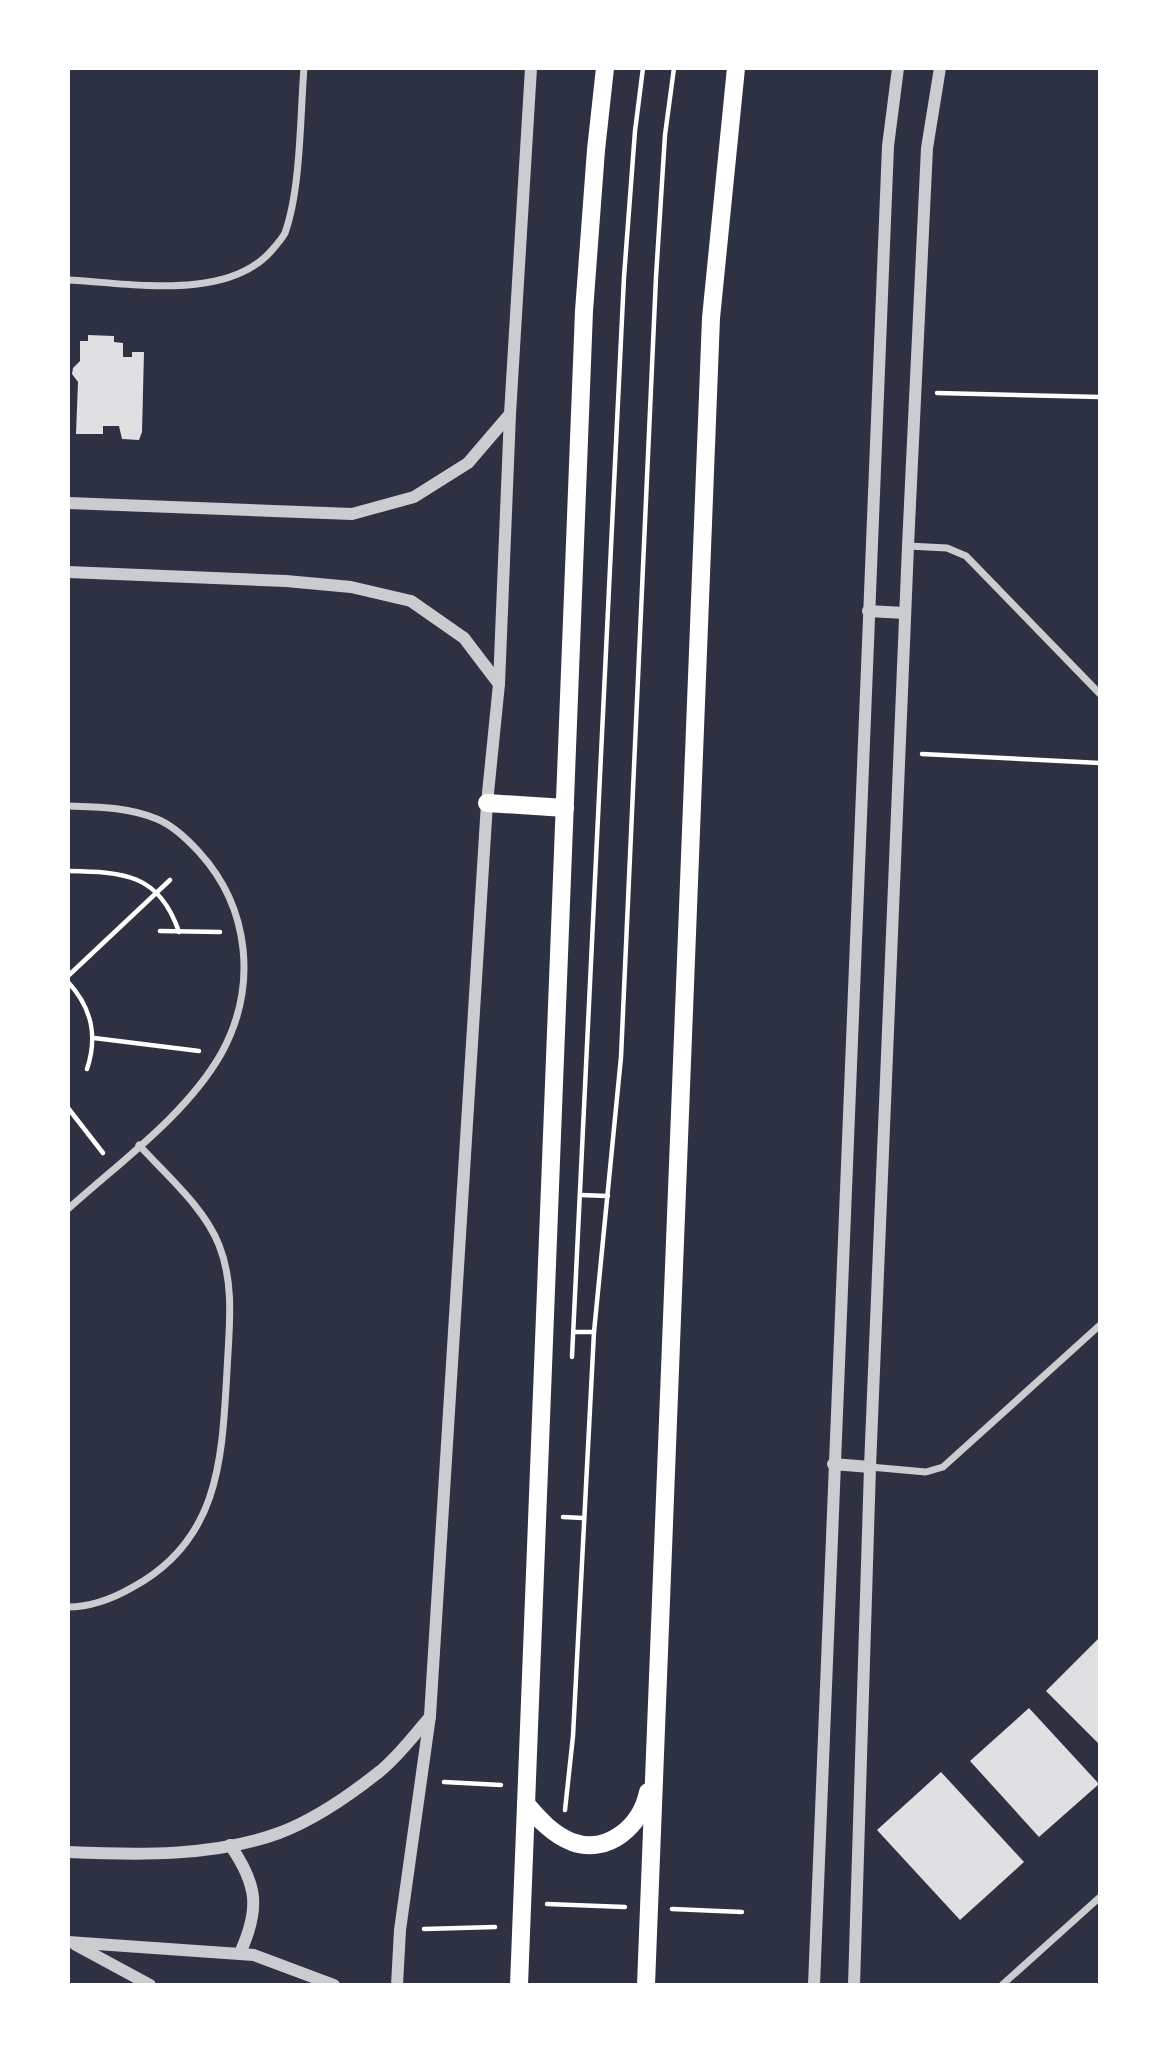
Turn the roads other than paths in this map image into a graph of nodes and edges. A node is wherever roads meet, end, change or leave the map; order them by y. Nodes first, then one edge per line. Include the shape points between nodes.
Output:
1 (304, 68) edge
2 (531, 68) edge
3 (605, 68) edge
4 (736, 68) edge
5 (898, 68) edge
6 (940, 68) edge
7 (68, 280) edge
8 (510, 414) junction
9 (68, 503) edge
10 (908, 546) junction
11 (68, 572) edge
12 (868, 611) junction
13 (905, 612) junction
14 (499, 684) junction
15 (1100, 694) edge
16 (487, 803) junction
17 (68, 806) edge
18 (565, 808) junction
19 (139, 1146) junction
20 (68, 1209) edge
21 (1100, 1325) edge
22 (833, 1464) junction
23 (870, 1467) junction
24 (68, 1608) edge
25 (430, 1716) junction
26 (656, 1751) junction
27 (526, 1795) junction
28 (230, 1845) junction
29 (68, 1852) edge
30 (1100, 1897) edge
31 (69, 1942) edge
32 (240, 1953) junction
33 (150, 1985) edge
34 (334, 1985) edge
35 (397, 1985) edge
36 (519, 1985) edge
37 (646, 1985) edge
38 (814, 1985) edge
39 (854, 1985) edge
40 (1002, 1985) edge

1 - 7 street via 293,199 284,235 260,264 227,280 191,285
2 - 8 street
3 - 18 main road via 584,311
4 - 26 main road via 711,318
5 - 12 street via 888,146
6 - 10 street via 927,148
8 - 9 street via 468,463 414,497 352,514
8 - 14 street
10 - 13 street
10 - 15 street via 947,548 966,556
11 - 14 street via 312,583 411,601 464,638
12 - 13 street
12 - 22 street
13 - 23 street
14 - 16 street
16 - 18 main road
16 - 25 street
17 - 19 street via 124,808 160,820 189,841 219,878 242,932 245,974 238,1016 220,1054 192,1094
18 - 27 main road
19 - 20 street
19 - 24 street via 201,1215 218,1243 228,1274 230,1307 217,1480 203,1518 180,1551 150,1578 115,1597
21 - 23 street via 943,1467 926,1472
22 - 23 street
22 - 38 street
23 - 39 street
25 - 28 street via 381,1771 313,1816 279,1833
25 - 35 street via 418,1782
26 - 27 main road via 644,1809 627,1832 602,1844 573,1843 549,1829
26 - 37 main road
27 - 36 main road
28 - 29 street via 143,1855
28 - 32 street via 247,1869 254,1898 253,1926
30 - 40 street
31 - 32 street
31 - 33 street
32 - 34 street

